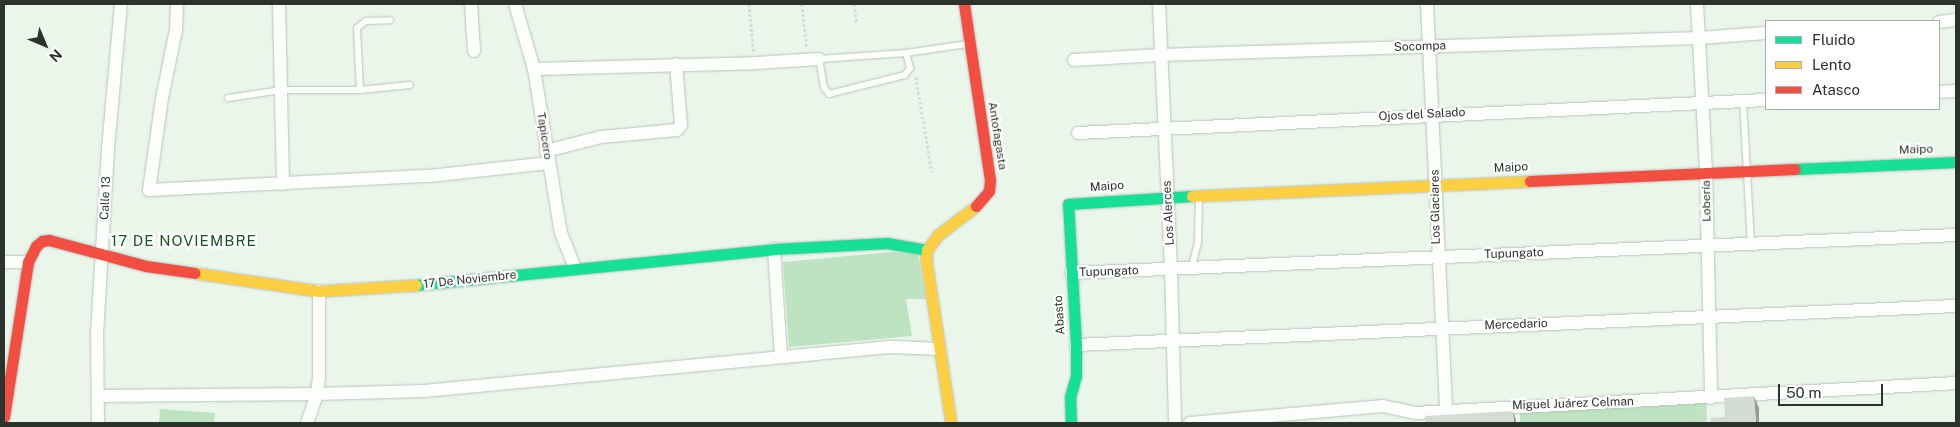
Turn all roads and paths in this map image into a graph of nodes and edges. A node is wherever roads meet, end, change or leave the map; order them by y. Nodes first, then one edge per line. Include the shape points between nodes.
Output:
1 (121, 4) edge
2 (177, 4) edge
3 (279, 4) edge
4 (471, 4) edge
5 (515, 4) edge
6 (749, 4) edge
7 (802, 4) edge
8 (854, 4) edge
9 (964, 4) edge
10 (1159, 4) edge
11 (1427, 4) edge
12 (1697, 4) edge
13 (390, 20) dead end
14 (1956, 20) edge
15 (1940, 22) edge
16 (857, 24) dead end
17 (1765, 33) edge
18 (1699, 38) junction
19 (969, 44) junction
20 (1428, 47) junction
21 (474, 51) dead end
22 (906, 53) junction
23 (1160, 55) junction
24 (814, 59) junction
25 (1074, 60) dead end
26 (756, 63) junction
27 (676, 64) junction
28 (910, 68) junction
29 (534, 70) junction
30 (410, 85) dead end
31 (281, 90) junction
32 (360, 90) junction
33 (1956, 91) edge
34 (1940, 92) edge
35 (228, 98) dead end
36 (1765, 100) edge
37 (1743, 101) junction
38 (1703, 102) junction
39 (1433, 114) junction
40 (1164, 127) junction
41 (1078, 133) dead end
42 (547, 157) junction
43 (1956, 162) edge
44 (1748, 171) junction
45 (932, 172) dead end
46 (1706, 172) junction
47 (283, 184) junction
48 (1436, 185) junction
49 (1200, 195) junction
50 (1168, 197) junction
51 (1068, 204) joint
52 (1956, 236) edge
53 (1752, 244) junction
54 (1708, 246) junction
55 (774, 250) junction
56 (927, 250) junction
57 (103, 254) junction
58 (1437, 257) junction
59 (5, 260) edge
60 (28, 262) junction
61 (575, 268) junction
62 (1191, 268) junction
63 (1171, 269) junction
64 (1071, 273) junction
65 (319, 291) junction
66 (1956, 306) edge
67 (1710, 318) junction
68 (1442, 328) junction
69 (1172, 339) junction
70 (1076, 345) junction
71 (939, 349) junction
72 (781, 356) junction
73 (1956, 383) edge
74 (317, 394) junction
75 (98, 396) junction
76 (1711, 398) junction
77 (1446, 410) junction
78 (4, 417) edge
79 (1408, 418) edge
80 (98, 423) edge
81 (307, 423) edge
82 (951, 423) edge
83 (1071, 423) edge
84 (1175, 423) edge
85 (1190, 423) edge
86 (1688, 423) edge
87 (1704, 423) edge

1 - 57 street, Calle 13 via 108,149
2 - 47 street via 176,30 149,190
3 - 31 street
4 - 21 street
5 - 29 street, Tapicero
6 - 26 path
7 - 24 path
8 - 16 path
9 - 19 street, Antofagasta
10 - 23 street, Los Alerces
11 - 20 street, Los Glaciares
12 - 18 street, Lobería
13 - 32 lane via 366,21 357,28
14 - 15 street
17 - 18 street, Socompa
18 - 20 street, Socompa
18 - 38 street, Lobería
19 - 22 lane
19 - 56 street, Antofagasta via 989,191 938,235
20 - 23 street, Socompa
20 - 39 street, Los Glaciares
22 - 24 lane
22 - 28 lane
23 - 25 street, Socompa
23 - 40 street, Los Alerces
24 - 26 street
24 - 28 lane via 829,94 905,75
26 - 27 street
27 - 29 street
27 - 42 street via 680,125 677,130 601,137
28 - 45 path via 916,76
29 - 42 street, Tapicero
30 - 32 lane
31 - 32 lane
31 - 35 lane
31 - 47 street
33 - 34 street
36 - 37 street, Ojos del Salado
37 - 38 street, Ojos del Salado
37 - 44 lane
38 - 39 street, Ojos del Salado
38 - 46 street, Lobería
39 - 40 street, Ojos del Salado
39 - 48 street, Los Glaciares
40 - 41 street, Ojos del Salado
40 - 50 street, Los Alerces
42 - 47 street via 429,176
42 - 61 street, Tapicero via 561,233
43 - 44 street, Maipo
44 - 46 street, Maipo
44 - 53 lane
46 - 48 street, Maipo
46 - 54 street, Lobería
48 - 49 street, Maipo
48 - 58 street, Los Glaciares
49 - 50 street, Maipo
49 - 62 lane via 1198,242
50 - 51 street, Maipo
50 - 63 street, Los Alerces
51 - 64 street, Abasto
52 - 53 street, Tupungato
53 - 54 street, Tupungato
54 - 58 street, Tupungato
54 - 67 street, Lobería
55 - 56 street, 17 De Noviembre via 887,243
55 - 61 street, 17 De Noviembre
55 - 72 street
56 - 71 street
57 - 60 street, 17 De Noviembre via 49,240 36,246
57 - 65 street, 17 De Noviembre via 146,266
57 - 75 street, Calle 13 via 97,334
58 - 62 street, Tupungato
58 - 68 street, Los Glaciares
59 - 60 street
60 - 78 street
61 - 65 street, 17 De Noviembre via 436,284
62 - 63 street, Tupungato
63 - 64 street, Tupungato
63 - 69 street, Los Alerces
64 - 70 street, Abasto
65 - 74 street
66 - 67 street, Mercedario
67 - 68 street, Mercedario
67 - 76 street, Lobería
68 - 69 street, Mercedario
68 - 77 street, Los Glaciares
69 - 70 street, Mercedario
69 - 84 street, Los Alerces
70 - 83 street, Abasto via 1076,376 1070,397
71 - 72 street via 892,346
71 - 82 street
72 - 74 street via 424,391
73 - 76 street, Miguel Juárez Celman
74 - 75 street
74 - 81 street
75 - 80 street, Calle 13
76 - 77 street, Miguel Juárez Celman
77 - 79 street, Miguel Juárez Celman
79 - 85 street, Miguel Juárez Celman via 1383,406
86 - 87 path via 1704,406

